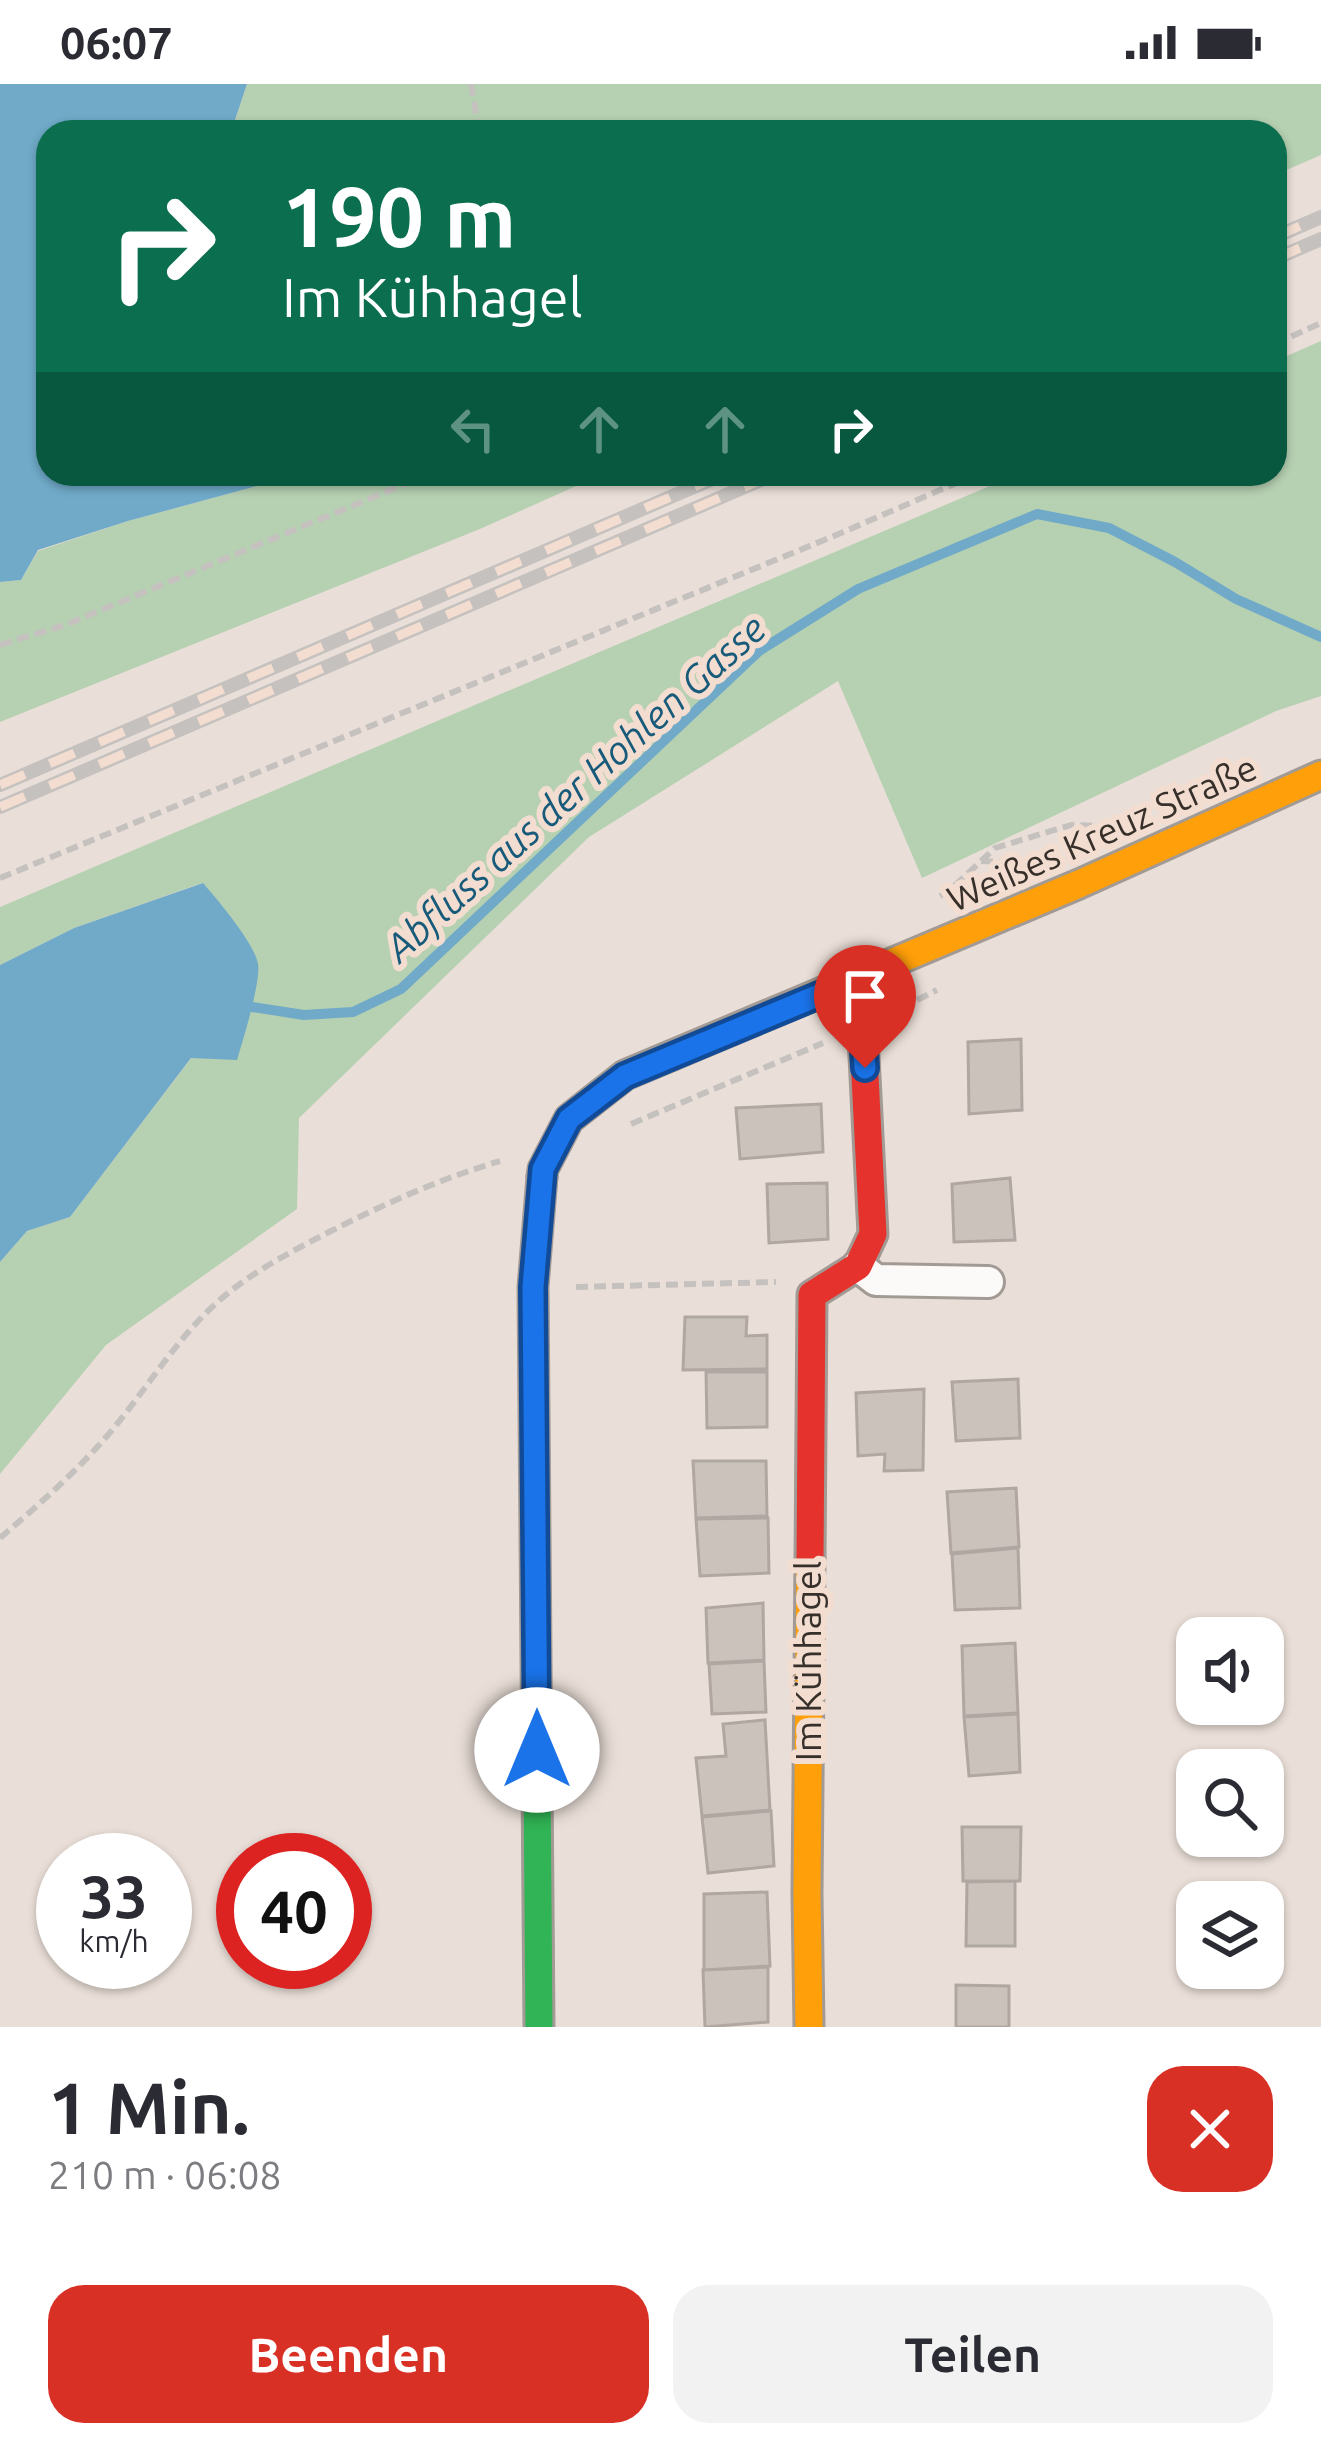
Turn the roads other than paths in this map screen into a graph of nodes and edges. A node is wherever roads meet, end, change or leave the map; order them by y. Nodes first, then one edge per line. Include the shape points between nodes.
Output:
1 (1321, 775) edge
2 (860, 978) junction
3 (858, 1266) junction
4 (988, 1282) dead end
5 (539, 2027) edge
6 (809, 2027) edge

1 - 2 street, Weißes Kreuz Straße
2 - 3 street via 874,1234
2 - 5 street, Weißes Kreuz Straße via 625,1076 569,1119 543,1169 533,1287
3 - 4 street via 876,1280
3 - 6 street, Im Kühhagel via 812,1295

